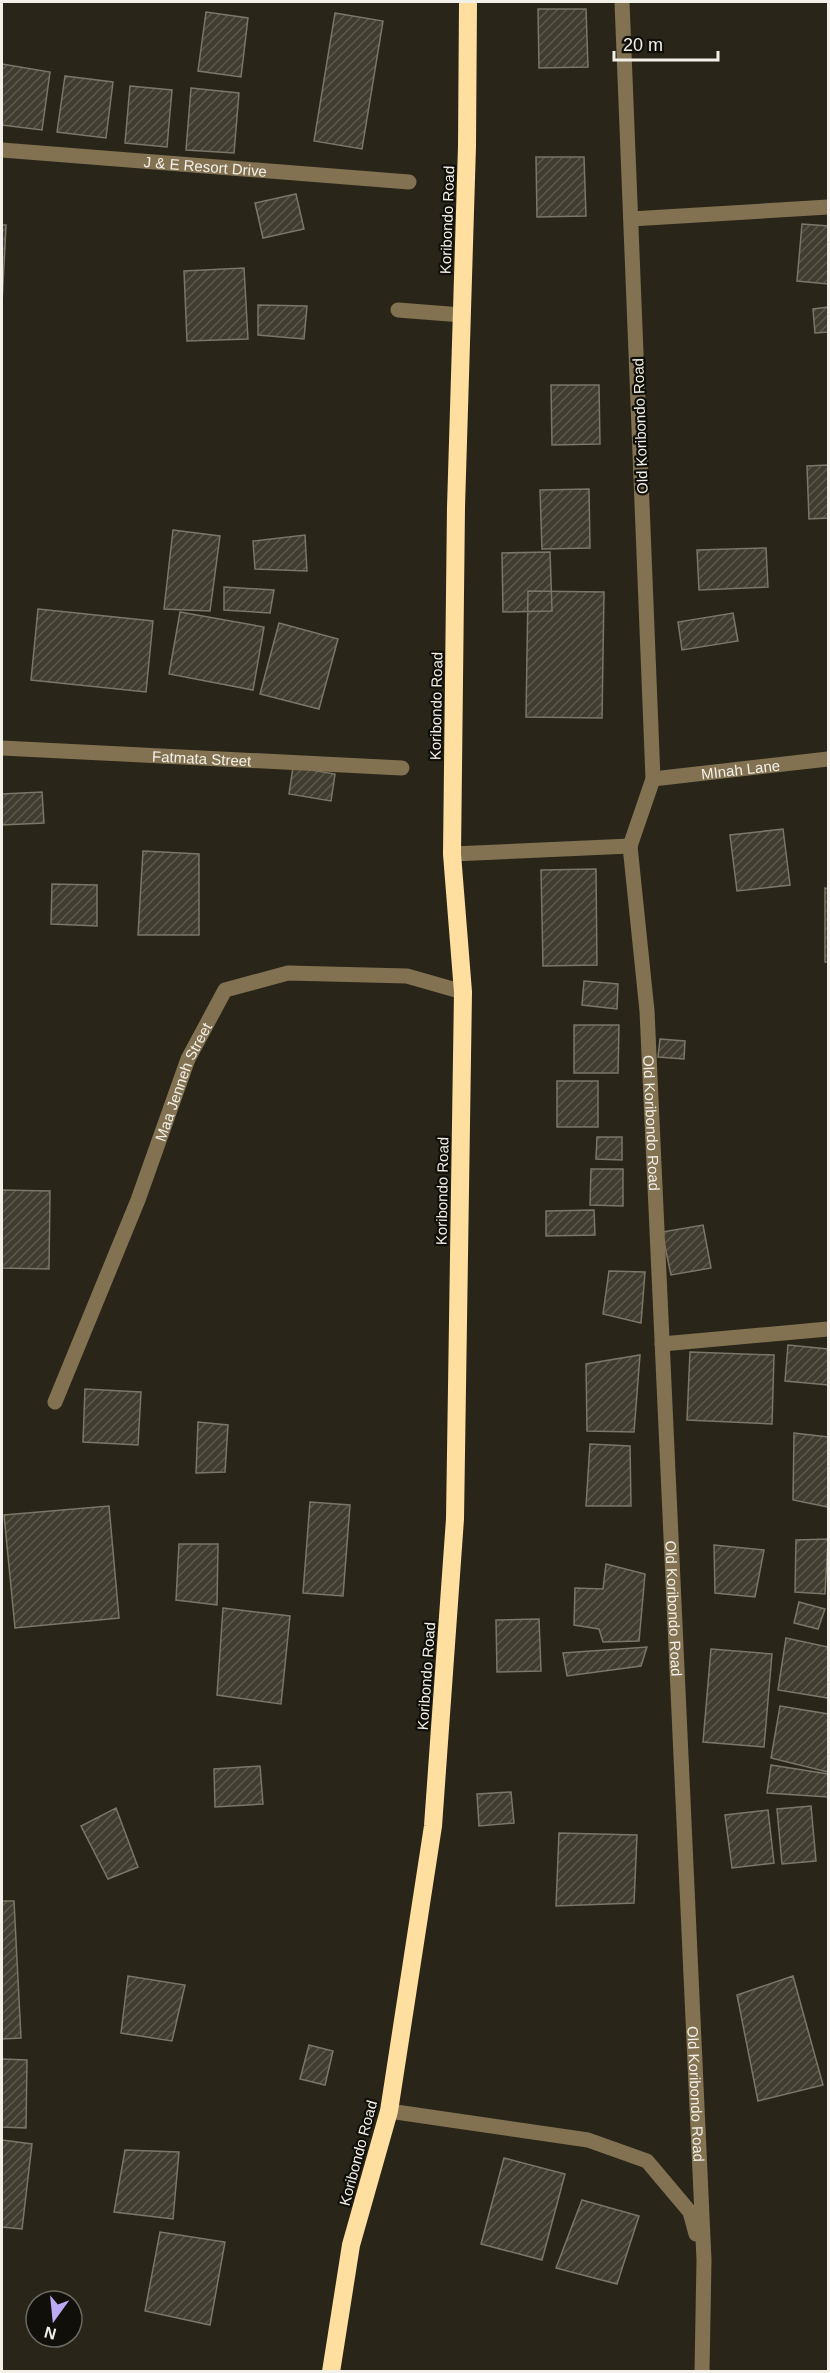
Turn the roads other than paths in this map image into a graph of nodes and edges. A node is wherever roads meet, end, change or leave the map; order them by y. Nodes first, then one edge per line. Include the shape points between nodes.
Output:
1 (468, 2) edge
2 (622, 2) edge
3 (2, 150) edge
4 (409, 182) dead end
5 (828, 207) edge
6 (631, 219) junction
7 (398, 310) dead end
8 (462, 315) junction
9 (2, 748) edge
10 (828, 759) edge
11 (402, 768) dead end
12 (653, 779) junction
13 (630, 846) junction
14 (452, 854) junction
15 (463, 992) junction
16 (828, 1329) edge
17 (662, 1344) junction
18 (55, 1402) dead end
19 (389, 2111) junction
20 (704, 2260) junction
21 (331, 2372) edge
22 (702, 2372) edge

1 - 8 highway, Koribondo Road
2 - 6 street, Old Koribondo Road
3 - 4 street, J & E Resort Drive
5 - 6 street
6 - 12 street, Old Koribondo Road
7 - 8 street
8 - 14 highway, Koribondo Road
9 - 11 street, Fatmata Street
10 - 12 street, MInah Lane
12 - 13 street, Old Koribondo Road
13 - 14 street
13 - 17 street, Old Koribondo Road via 647,1011
14 - 15 highway, Koribondo Road
15 - 18 street, Maa Jenneh Street via 406,976 288,973 225,990 188,1059 138,1200
15 - 19 highway, Koribondo Road via 454,1530 433,1826
16 - 17 street
17 - 20 street, Old Koribondo Road
19 - 20 street via 588,2140 647,2161 690,2212
19 - 21 highway, Koribondo Road via 351,2245
20 - 22 street, Old Koribondo Road

